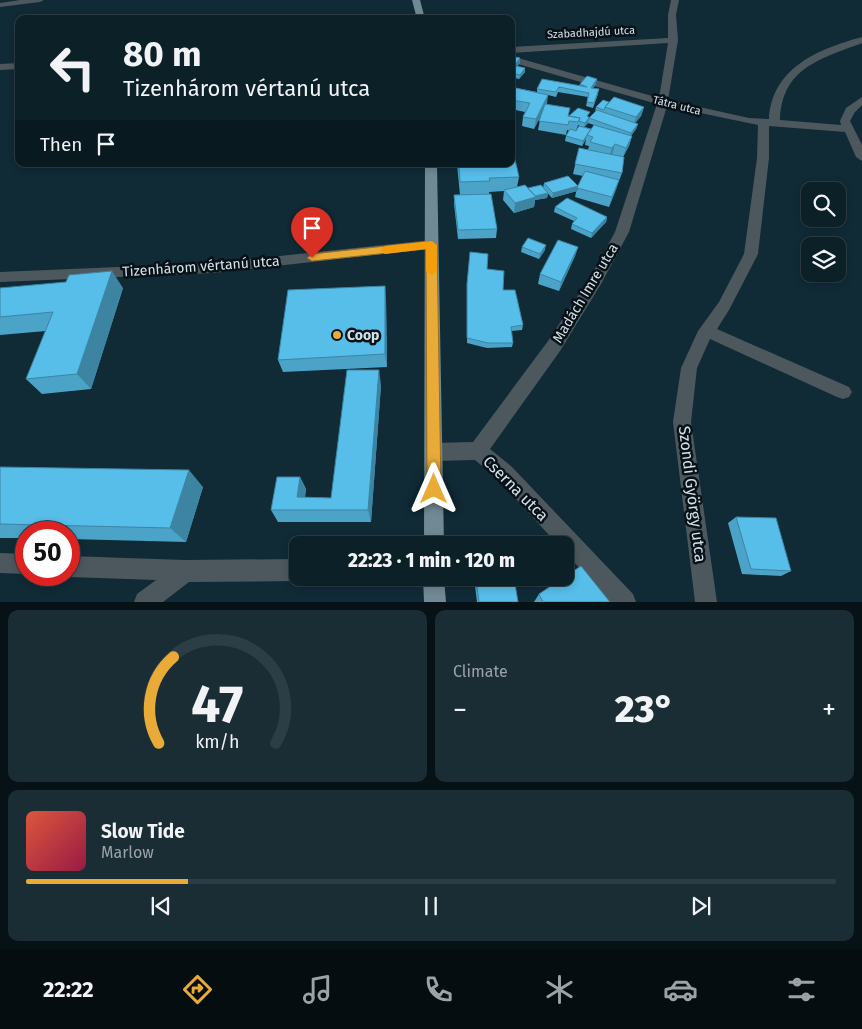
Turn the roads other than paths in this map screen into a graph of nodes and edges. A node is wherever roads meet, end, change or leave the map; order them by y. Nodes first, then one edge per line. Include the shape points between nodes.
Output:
1 (40, 0) edge
2 (416, 0) edge
3 (674, 0) edge
4 (0, 5) edge
5 (419, 15) edge
6 (673, 40) junction
7 (862, 40) edge
8 (515, 50) edge
9 (515, 61) edge
10 (15, 66) edge
11 (0, 67) edge
12 (862, 100) edge
13 (664, 102) junction
14 (768, 123) junction
15 (848, 129) junction
16 (862, 157) edge
17 (431, 167) edge
18 (432, 245) junction
19 (0, 277) edge
20 (707, 331) junction
21 (843, 392) dead end
22 (478, 451) junction
23 (434, 452) junction
24 (434, 536) edge
25 (0, 563) edge
26 (15, 564) edge
27 (80, 566) edge
28 (289, 570) edge
29 (185, 571) junction
30 (434, 586) edge
31 (145, 602) edge
32 (435, 602) edge
33 (625, 602) edge
34 (706, 602) edge

1 - 4 street
2 - 5 main road
3 - 6 street, Madách Imre utca
6 - 8 street, Szabadhajdú utca
6 - 13 street, Madách Imre utca
7 - 14 street, Szondi György utca via 797,69 776,98
9 - 13 street, Tátra utca
10 - 11 street
12 - 15 street via 850,110 845,121
13 - 14 street, Tátra utca
13 - 22 street, Madách Imre utca via 618,240 554,346
14 - 15 street, Tátra utca
14 - 20 street, Szondi György utca via 750,254 724,306
15 - 16 street
17 - 18 main road
18 - 19 street, Tizenhárom vértanú utca via 213,268
18 - 23 main road
20 - 21 street
20 - 34 street, Szondi György utca via 690,368 682,422
22 - 23 street, Cserna utca
22 - 33 street, Cserna utca via 505,473
23 - 24 main road
25 - 26 street
27 - 29 street
28 - 29 street
29 - 31 street
30 - 32 main road

